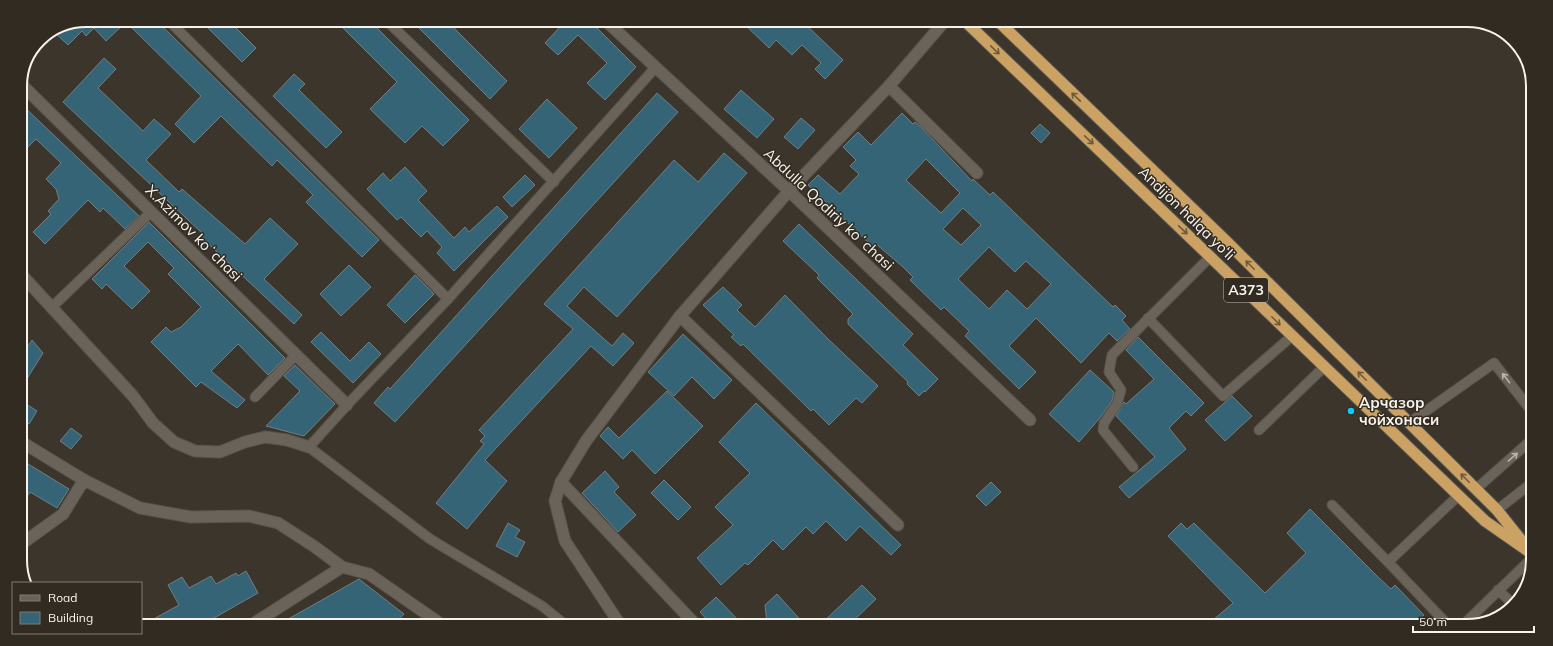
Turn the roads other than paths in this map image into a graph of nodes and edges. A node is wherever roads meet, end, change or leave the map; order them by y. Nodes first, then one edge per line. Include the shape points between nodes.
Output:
1 (175, 27) edge
2 (393, 27) edge
3 (612, 27) edge
4 (940, 27) edge
5 (971, 27) edge
6 (1004, 27) edge
7 (655, 68) junction
8 (889, 86) junction
9 (27, 90) edge
10 (976, 173) dead end
11 (554, 182) junction
12 (789, 191) junction
13 (151, 212) junction
14 (1211, 256) junction
15 (27, 280) edge
16 (448, 299) junction
17 (52, 307) junction
18 (680, 316) junction
19 (1148, 318) junction
20 (1292, 336) junction
21 (296, 355) junction
22 (1324, 367) junction
23 (255, 397) dead end
24 (1526, 404) edge
25 (347, 405) junction
26 (1030, 420) dead end
27 (1409, 423) junction
28 (1259, 430) dead end
29 (27, 445) edge
30 (1526, 445) edge
31 (309, 447) junction
32 (1133, 467) dead end
33 (84, 480) junction
34 (561, 482) junction
35 (1526, 486) edge
36 (1476, 489) junction
37 (1458, 496) junction
38 (1332, 505) dead end
39 (1497, 510) junction
40 (898, 526) dead end
41 (27, 540) edge
42 (1526, 546) edge
43 (1526, 550) edge
44 (1388, 562) junction
45 (1526, 564) edge
46 (342, 567) junction
47 (1498, 590) junction
48 (1509, 601) edge
49 (261, 619) edge
50 (432, 619) edge
51 (558, 619) edge
52 (616, 619) edge
53 (690, 619) edge
54 (1442, 619) edge
55 (1469, 619) edge

1 - 16 lane
2 - 11 lane
3 - 7 street, Abdulla Qodiriy koʻchasi
4 - 8 street
5 -> 14 highway, Andijon halqa yo‘li / A373
27 -> 6 highway, Andijon halqa yo‘li / A373 via 1226,241
7 - 11 lane
7 - 12 street, Abdulla Qodiriy koʻchasi
8 - 10 street
8 - 12 street
9 - 13 street, X.Azimov koʻchasi
11 - 16 lane
12 - 18 street
12 - 26 street, Abdulla Qodiriy koʻchasi
13 - 17 lane
13 - 21 street, X.Azimov koʻchasi
14 - 19 lane
14 -> 20 highway, Andijon halqa yo‘li / A373
15 - 17 street
16 - 25 lane
17 - 31 street via 133,396 153,423 174,442 195,451 220,452 265,437
18 - 34 street via 586,441
18 - 40 street
19 - 20 lane via 1223,396
19 - 32 lane via 1112,355 1109,372 1121,390 1117,404 1104,423 1104,430
20 - 22 highway, Andijon halqa yo‘li / A373
21 - 23 lane
21 - 25 street, X.Azimov koʻchasi
22 - 28 lane
22 - 37 highway, Andijon halqa yo‘li / A373
24 -> 27 lane via 1494,363
25 - 31 lane
36 -> 27 highway, Andijon halqa yo‘li / A373
29 - 33 street
36 -> 30 lane
31 - 51 lane via 430,539 542,606
33 - 41 street via 63,514
33 - 46 street via 140,508 191,517 249,516 278,523
34 - 52 street via 555,501 565,542
34 - 53 street
35 - 39 lane
36 - 39 highway, Andijon halqa yo‘li / A373
37 - 43 highway, Andijon halqa yo‘li / A373 via 1485,520
37 - 44 lane
38 - 44 lane
39 - 42 highway, Andijon halqa yo‘li / A373
44 - 54 lane
45 - 47 lane
46 - 49 street
46 - 50 street via 369,574
47 - 48 lane
47 - 55 lane

